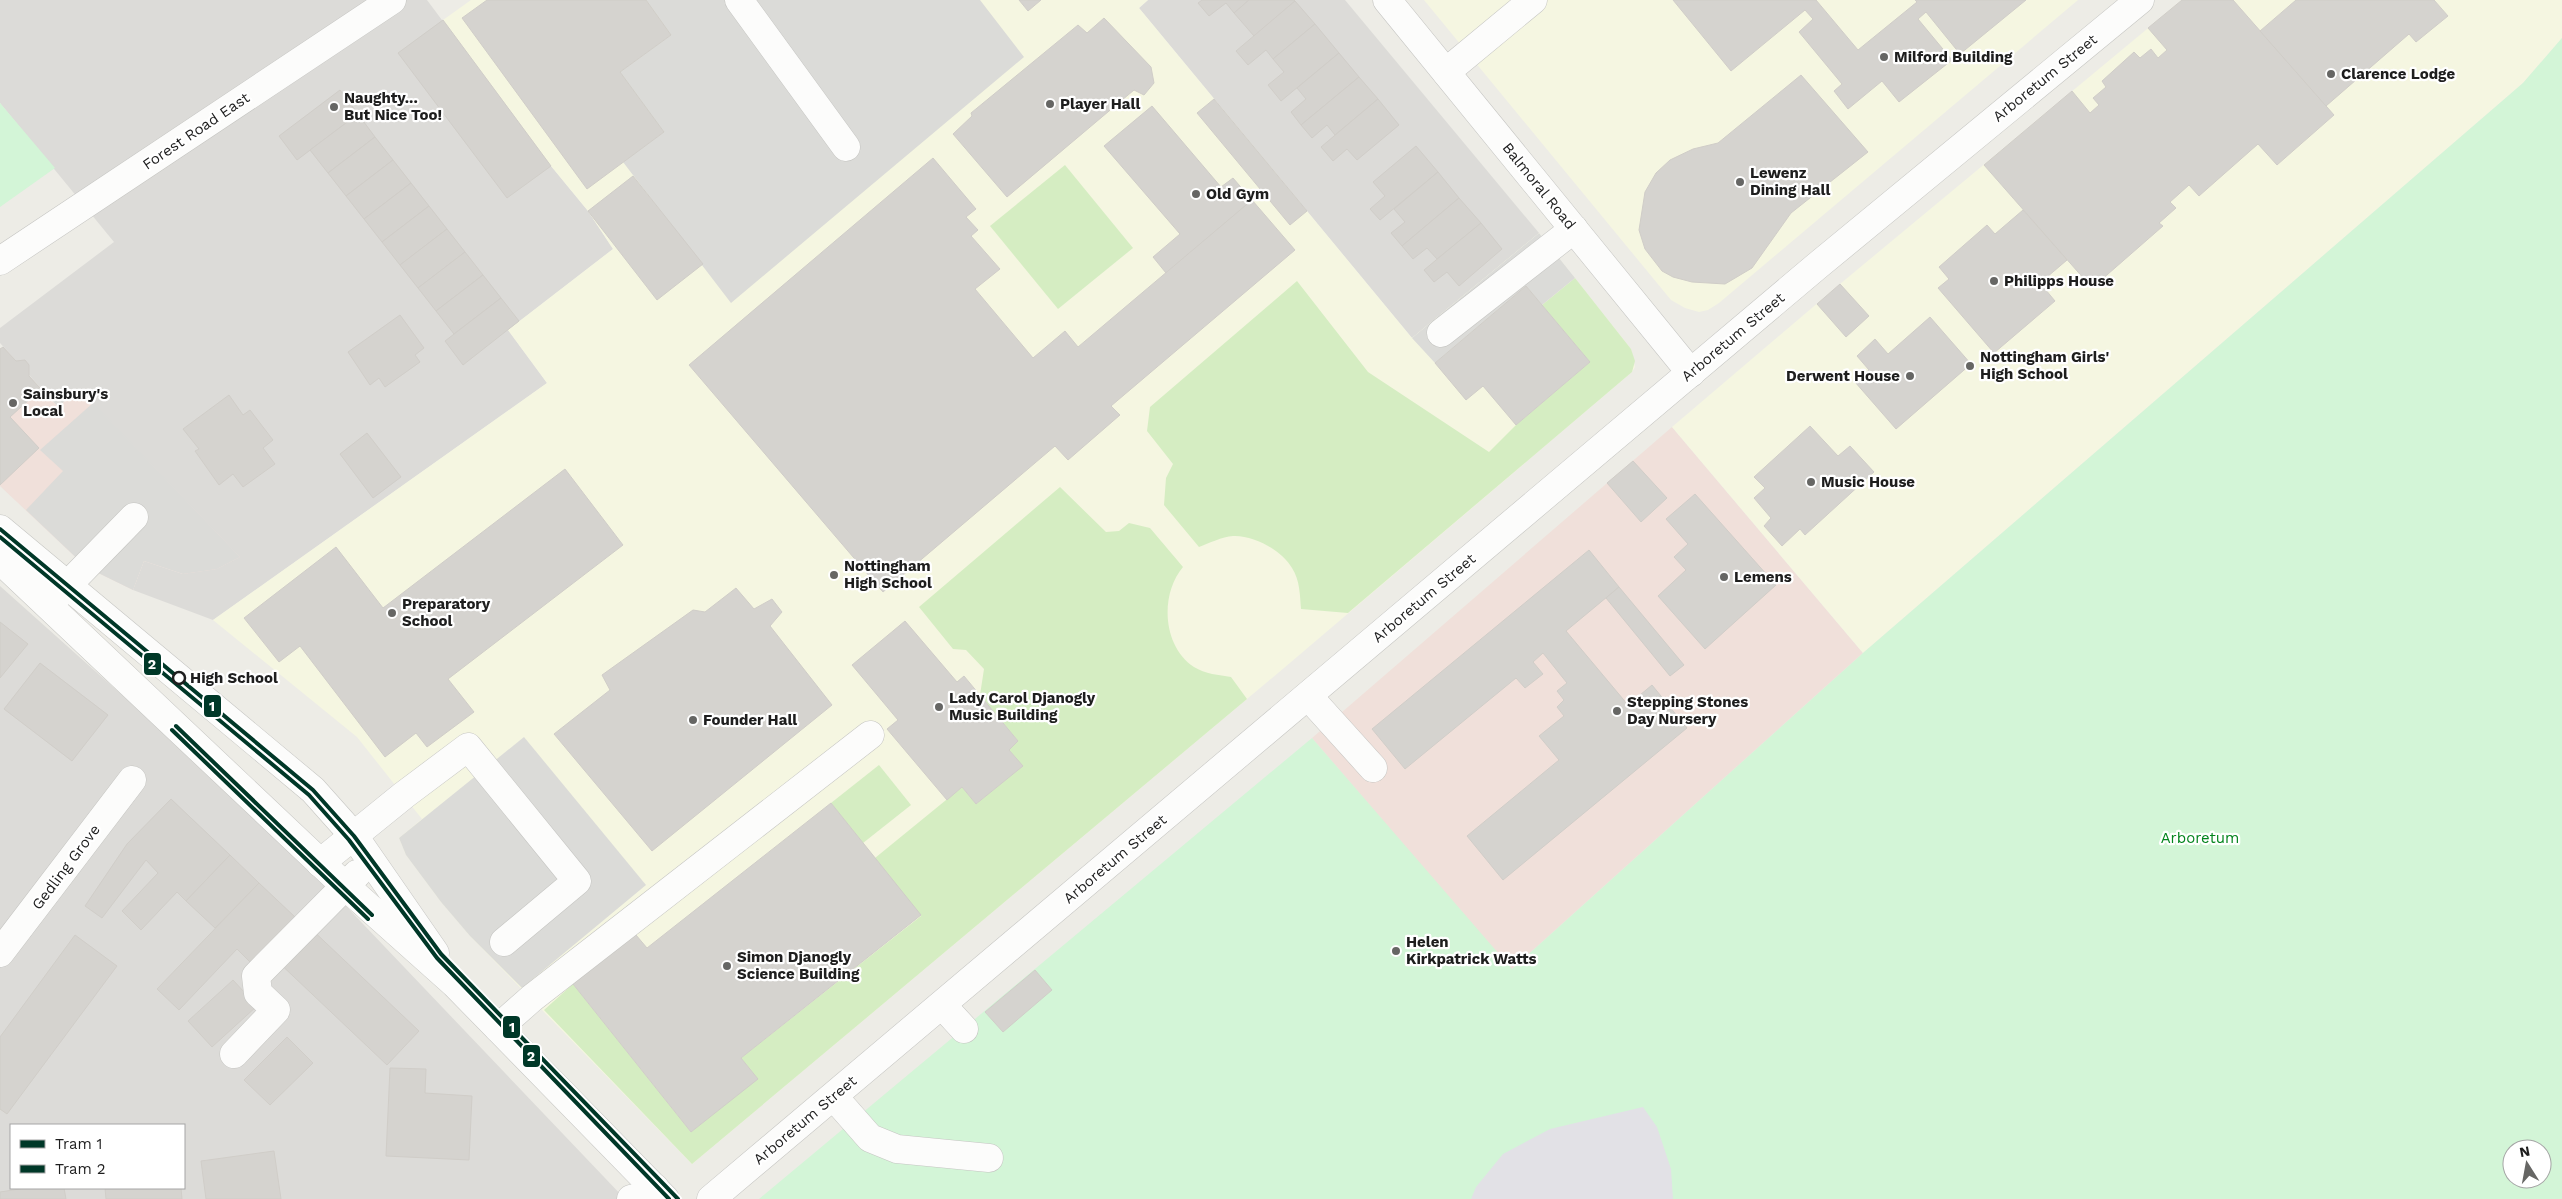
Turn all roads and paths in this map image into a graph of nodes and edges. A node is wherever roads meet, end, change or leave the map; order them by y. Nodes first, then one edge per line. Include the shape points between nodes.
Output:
1 (392, 0) edge
2 (738, 0) edge
3 (1387, 0) edge
4 (1533, 0) edge
5 (2140, 0) edge
6 (1446, 72) junction
7 (846, 147) dead end
8 (1574, 229) junction
9 (0, 261) edge
10 (1441, 333) dead end
11 (1691, 373) junction
12 (134, 517) dead end
13 (0, 529) edge
14 (0, 560) edge
15 (57, 596) junction
16 (1308, 696) junction
17 (870, 735) dead end
18 (1373, 768) dead end
19 (132, 780) dead end
20 (354, 836) junction
21 (372, 860) junction
22 (320, 863) junction
23 (344, 885) junction
24 (504, 942) dead end
25 (0, 954) edge
26 (455, 984) junction
27 (942, 1005) junction
28 (498, 1028) junction
29 (964, 1029) dead end
30 (234, 1054) dead end
31 (834, 1096) junction
32 (988, 1158) dead end
33 (651, 1195) edge
34 (711, 1199) edge

1 - 9 street, Forest Road East
2 - 7 street
3 - 6 street, Balmoral Road
4 - 6 street
5 - 11 street, Arboretum Street
6 - 8 street, Balmoral Road
8 - 10 street
8 - 11 street, Balmoral Road
11 - 16 street, Arboretum Street
12 - 15 street
13 - 15 street
14 - 15 street
15 - 20 street via 280,761 313,790
15 - 22 street
16 - 18 street
16 - 27 street, Arboretum Street
17 - 28 street via 532,998
19 - 25 street, Gedling Grove
20 - 21 street
20 - 22 street
20 - 24 street via 468,747 577,881
21 - 23 street
21 - 26 street
22 - 23 street
23 - 26 street
23 - 30 street via 256,976 258,993 276,1010
26 - 28 street
27 - 29 street
27 - 31 street, Arboretum Street
28 - 33 street
31 - 32 street via 870,1138 884,1144 897,1149
31 - 34 street, Arboretum Street

